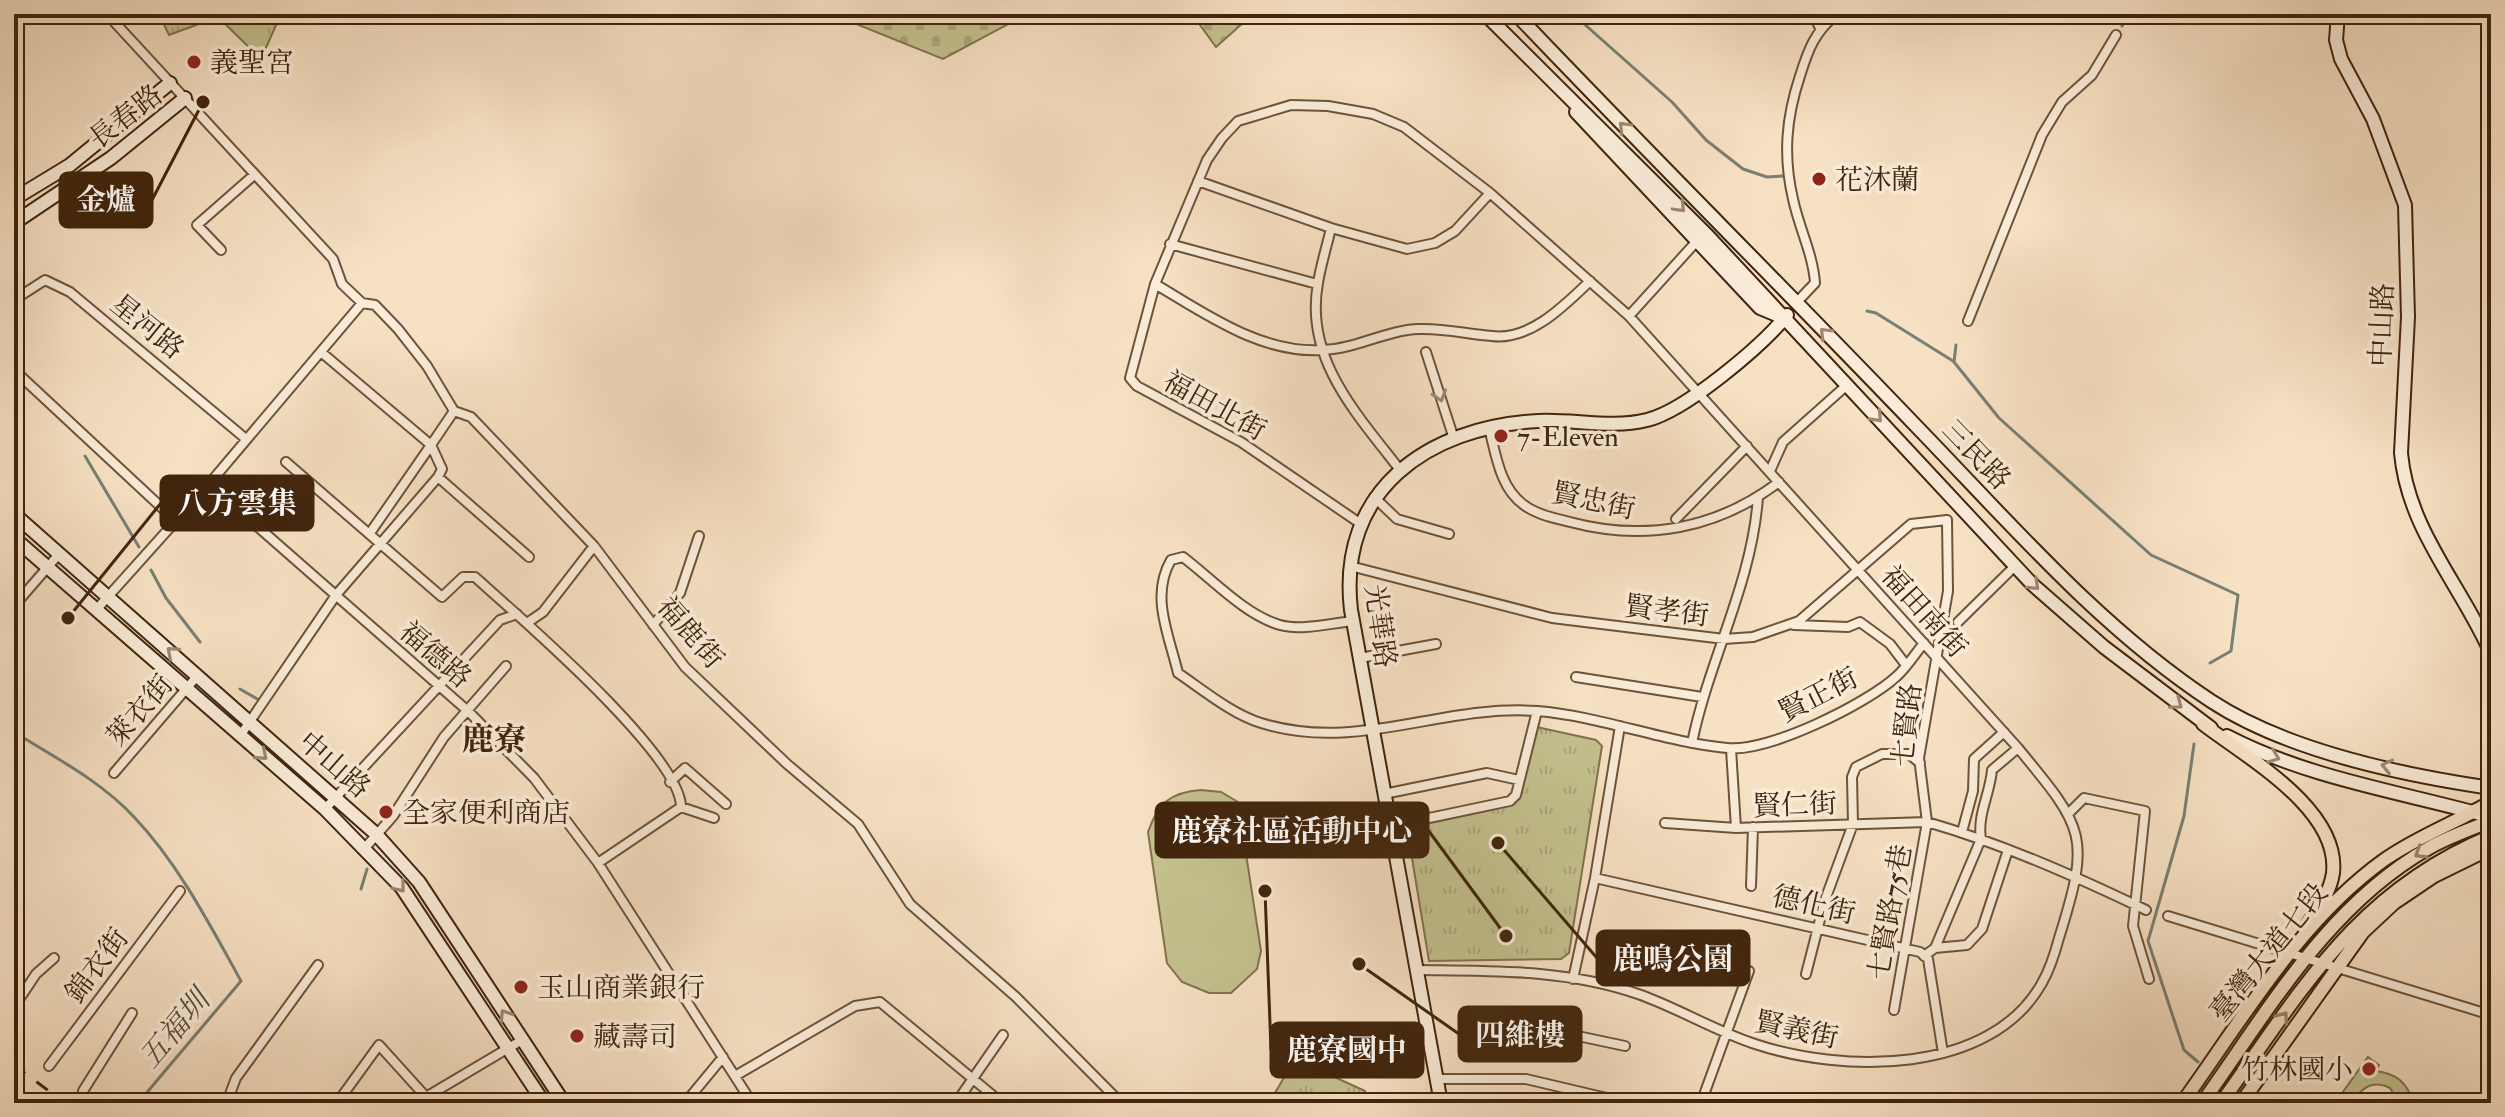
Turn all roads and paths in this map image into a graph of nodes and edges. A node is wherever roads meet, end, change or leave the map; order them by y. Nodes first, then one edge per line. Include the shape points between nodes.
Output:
1 (107, 14) edge
2 (1485, 14) edge
3 (1516, 14) edge
4 (1813, 14) edge
5 (1837, 14) edge
6 (2338, 14) edge
7 (1820, 28) junction
8 (2116, 35) dead end
9 (1551, 81) junction
10 (170, 83) junction
11 (185, 98) junction
12 (79, 157) junction
13 (90, 173) junction
14 (254, 175) junction
15 (1198, 181) junction
16 (1490, 193) junction
17 (14, 199) edge
18 (14, 223) edge
19 (1331, 228) junction
20 (1696, 242) junction
21 (1170, 244) junction
22 (221, 250) dead end
23 (1590, 281) junction
24 (1155, 284) junction
25 (1317, 284) junction
26 (14, 300) edge
27 (362, 303) junction
28 (1796, 303) junction
29 (1629, 316) junction
30 (1785, 319) junction
31 (1968, 321) dead end
32 (1322, 351) junction
33 (321, 352) junction
34 (1426, 352) dead end
35 (14, 370) edge
36 (1847, 385) junction
37 (1699, 393) junction
38 (454, 411) junction
39 (1489, 428) junction
40 (246, 439) junction
41 (1454, 439) junction
42 (431, 445) junction
43 (1747, 446) junction
44 (286, 462) dead end
45 (1400, 470) junction
46 (1770, 471) junction
47 (438, 477) junction
48 (1779, 482) junction
49 (209, 484) junction
50 (1976, 490) junction
51 (1374, 496) junction
52 (1758, 497) junction
53 (1962, 507) junction
54 (14, 514) edge
55 (1676, 519) dead end
56 (175, 520) junction
57 (1947, 520) junction
58 (1361, 524) junction
59 (370, 533) junction
60 (1449, 534) dead end
61 (699, 536) dead end
62 (14, 538) edge
63 (381, 543) junction
64 (594, 546) junction
65 (59, 554) junction
66 (529, 557) dead end
67 (1350, 566) junction
68 (2015, 566) junction
69 (48, 567) junction
70 (1858, 569) junction
71 (336, 595) junction
72 (107, 596) junction
73 (2491, 596) edge
74 (14, 606) edge
75 (96, 610) junction
76 (517, 614) junction
77 (1354, 621) junction
78 (1958, 622) dead end
79 (527, 623) junction
80 (1790, 624) junction
81 (653, 625) junction
82 (2482, 632) junction
83 (1724, 639) junction
84 (1924, 643) junction
85 (1436, 644) dead end
86 (2491, 653) edge
87 (1360, 658) junction
88 (1937, 658) junction
89 (1906, 665) junction
90 (2164, 665) junction
91 (506, 666) dead end
92 (198, 675) junction
93 (1576, 677) dead end
94 (2152, 685) junction
95 (439, 686) junction
96 (186, 689) junction
97 (1702, 697) junction
98 (1537, 711) junction
99 (469, 712) junction
100 (251, 721) junction
101 (2203, 724) junction
102 (1620, 726) junction
103 (1373, 732) junction
104 (2004, 732) junction
105 (240, 736) junction
106 (1692, 743) junction
107 (2018, 748) junction
108 (1731, 749) junction
109 (1920, 763) junction
110 (114, 773) dead end
111 (1519, 780) junction
112 (670, 782) junction
113 (2491, 788) edge
114 (1384, 794) junction
115 (336, 796) junction
116 (2491, 802) edge
117 (726, 804) dead end
118 (681, 807) junction
119 (325, 809) junction
120 (2070, 812) junction
121 (2474, 812) junction
122 (714, 818) dead end
123 (2491, 819) edge
124 (1927, 822) junction
125 (1665, 823) dead end
126 (1853, 824) junction
127 (1391, 826) junction
128 (1753, 827) junction
129 (1736, 828) junction
130 (1962, 832) junction
131 (376, 834) junction
132 (2491, 836) edge
133 (1981, 839) junction
134 (2491, 848) edge
135 (364, 849) junction
136 (2008, 850) junction
137 (598, 863) junction
138 (2078, 877) junction
139 (1595, 878) junction
140 (1751, 886) dead end
141 (180, 891) dead end
142 (2135, 904) junction
143 (2146, 910) dead end
144 (2168, 916) dead end
145 (1818, 927) junction
146 (1906, 947) junction
147 (1935, 948) junction
148 (2290, 954) junction
149 (1924, 956) junction
150 (54, 958) dead end
151 (2305, 959) junction
152 (2321, 964) junction
153 (318, 965) dead end
154 (1417, 970) junction
155 (2336, 970) junction
156 (1749, 971) dead end
157 (1806, 974) dead end
158 (1573, 979) junction
159 (2149, 979) dead end
160 (14, 1007) edge
161 (1894, 1010) dead end
162 (132, 1013) dead end
163 (2491, 1015) edge
164 (1465, 1025) dead end
165 (1726, 1034) junction
166 (1003, 1035) dead end
167 (522, 1040) junction
168 (1625, 1046) dead end
169 (508, 1050) junction
170 (1943, 1053) junction
171 (723, 1057) junction
172 (49, 1066) dead end
173 (735, 1076) junction
174 (974, 1079) junction
175 (1436, 1079) junction
176 (83, 1091) dead end
177 (424, 1100) edge
178 (231, 1103) edge
179 (337, 1103) edge
180 (544, 1103) edge
181 (564, 1103) edge
182 (685, 1103) edge
183 (752, 1103) edge
184 (956, 1103) edge
185 (1002, 1103) edge
186 (1121, 1103) edge
187 (1441, 1103) edge
188 (1628, 1103) edge
189 (1701, 1103) edge
190 (2182, 1103) edge
191 (2202, 1103) edge
192 (2221, 1103) edge
193 (2241, 1103) edge

1 - 10 street
2 - 9 street, 三民路
28 -> 3 street, 三民路
4 - 7 street
5 - 7 street
6 - 82 street, 中山路 via 2341,59 2373,119 2405,205 2409,251 2404,482 2426,540
7 - 28 street via 1786,124 1793,200 1815,283
8 - 31 street via 2092,75 2062,102 2042,135
9 - 20 street, 三民路
9 -> 30 street, 三民路 via 1594,119
10 - 11 street
10 - 12 street, 長春路
11 - 13 street, 長春路
11 - 14 street
12 - 13 street
12 - 17 street, 長春路
13 - 18 street, 長春路
14 - 22 street via 197,225
14 - 27 street, 福鹿街 via 333,259 342,284
15 - 16 street, 福田北街 via 1238,121 1291,105 1328,106 1373,114 1404,127
15 - 19 street
15 - 21 street, 福田北街
16 - 19 street via 1455,231 1421,246 1407,249
16 - 23 street, 福田北街
19 - 25 street
20 - 29 street
20 - 30 street, 三民路 via 1760,308
21 - 24 street, 福田北街
21 - 25 street
23 - 29 street, 福田北街
23 - 32 street via 1529,329 1496,337 1414,329
24 - 32 street via 1253,338
24 - 58 street, 福田北街 via 1130,378 1241,442
25 - 32 street
26 - 40 street, 星河路 via 45,280 70,292
27 - 33 street
27 - 38 street, 福鹿街 via 375,305 398,329
28 - 30 street, 光華路
50 -> 28 street, 三民路
29 - 37 street, 福田北街
30 - 36 street, 三民路
30 - 37 street, 光華路
32 - 45 street via 1349,404
33 - 40 street
33 - 42 street
34 -> 41 street
35 - 56 street
36 - 46 street via 1783,442
36 -> 53 street, 三民路
37 - 39 street, 光華路 via 1647,420 1540,420
37 - 43 street, 福田南街
38 - 42 street
38 - 64 street, 福鹿街 via 471,417
39 - 41 street, 光華路
39 - 52 street, 賢忠街 via 1505,484 1523,505 1578,524 1616,532 1666,531 1719,517
40 - 49 street
41 - 45 street, 光華路
42 - 47 street via 441,462
42 - 59 street
43 - 46 street, 福田南街
43 - 55 street
44 - 59 street
45 - 51 street, 光華路
46 - 48 street, 福田南街
47 - 63 street
47 - 66 street
48 - 52 street, 賢忠街
48 - 70 street, 福田南街
49 - 56 street
49 - 71 street, 福德路
50 - 53 street
50 - 90 street, 三民路 via 2118,628
51 - 58 street, 光華路
51 - 60 street via 1397,519
52 - 83 street via 1752,545
53 - 57 street
53 - 68 street, 三民路
54 - 65 street, 中山路
56 - 72 street
57 - 70 street, 賢孝街 via 1911,524
57 - 88 street, 七賢路 via 1948,591
58 - 67 street, 光華路
59 - 63 street
61 - 81 street via 680,593
62 - 69 street, 中山路
63 - 71 street
63 - 76 street via 442,597 463,577 475,577
64 - 79 street via 543,612
64 - 81 street, 福鹿街
65 - 69 street
65 - 72 street, 中山路
67 - 77 street, 光華路
67 - 83 street, 賢孝街 via 1552,618
68 - 78 street
68 -> 94 street, 三民路
69 - 74 street
69 - 75 street, 中山路
70 - 80 street, 賢孝街
70 - 84 street, 福田南街
71 - 95 street, 福德路
71 - 100 street
72 - 75 street
92 -> 72 street, 中山路
73 - 82 street
75 - 96 street, 中山路
76 - 79 street
76 - 95 street via 500,620
77 - 87 street, 光華路
77 - 103 street, 賢正街 via 1280,625 1183,557 1171,560 1162,575 1159,595 1178,673 1259,723 1321,734
79 - 112 street via 615,707
80 - 83 street, 賢孝街 via 1753,637
80 - 89 street via 1817,628 1860,622 1890,644
81 - 186 street, 福鹿街 via 685,667 858,824 910,904 1016,997
82 - 86 street, 中山路
83 - 97 street
84 - 88 street, 福田南街
84 - 89 street, 賢正街
85 - 87 street
87 - 103 street, 光華路
88 - 104 street, 福田南街
88 - 109 street, 七賢路
89 - 108 street, 賢正街 via 1896,677 1791,736
90 - 94 street
113 -> 90 street, 三民路 via 2341,755 2275,734 2212,702
91 - 99 street
92 - 96 street, 萊衣街
92 - 100 street, 中山路
93 - 97 street
94 -> 101 street, 三民路
95 - 99 street, 福德路
95 - 115 street
96 - 105 street, 中山路
96 - 110 street, 萊衣街
97 - 106 street
98 - 102 street, 賢正街
98 - 103 street, 賢正街 via 1456,715
98 - 111 street
99 - 131 street via 444,737
99 - 137 street, 福德路 via 534,778
100 - 105 street
100 - 115 street, 中山路
101 -> 121 street, 三民路 via 2304,768
101 - 148 main road via 2288,788 2310,809 2328,843 2333,872 2329,891
102 - 106 street, 賢正街
102 - 139 street
103 - 114 street, 光華路
104 - 107 street, 福田南街
104 - 130 street via 1974,759 1973,791
105 -> 119 street, 中山路
106 - 108 street, 賢正街
107 - 120 street, 福田南街
107 - 133 street via 1992,770 1990,793 1978,822
108 - 129 street
109 - 124 street, 七賢路
109 - 126 street via 1909,754 1882,754 1856,767
111 - 114 street via 1487,773
111 - 127 street via 1510,801
112 - 117 street via 685,768
112 - 118 street
114 - 127 street, 光華路
115 - 119 street
115 - 131 street, 中山路
116 - 121 main road, 臺灣大道七段
118 - 122 street
118 - 137 street
119 - 135 street, 中山路
120 - 138 street, 福田南街
120 - 142 street via 2084,798 2145,811
121 - 123 street, 三民路
121 - 148 main road, 臺灣大道七段 via 2421,835 2375,867
123 -> 151 main road, 臺灣大道七段 via 2401,866 2353,905
124 - 126 street, 賢仁街
124 - 130 street
124 - 146 street, 七賢路75巷
125 - 129 street, 賢仁街
126 - 128 street, 賢仁街
126 - 145 street
127 - 154 street, 光華路
128 - 129 street, 賢仁街
128 - 140 street
130 - 133 street
131 - 135 street
167 -> 131 street, 中山路 via 419,882
132 - 152 main road, 臺灣大道七段 via 2437,860 2389,895
133 - 136 street
133 - 147 street
134 - 155 main road via 2394,903 2363,932
135 -> 169 street, 中山路 via 402,888
136 - 138 street
136 - 147 street via 1982,929 1967,945
137 - 171 street, 福德路
138 - 142 street
138 - 170 street, 賢義街 via 2054,954 2031,999 1992,1032
139 - 145 street, 德化街
139 - 158 street
141 - 172 street, 錦衣街
142 - 143 street
142 - 159 street via 2133,926
144 - 148 street
145 - 146 street, 德化街
145 - 157 street
146 - 149 street, 德化街
146 - 161 street, 七賢路75巷
147 - 149 street
148 - 151 street
148 - 190 main road, 臺灣大道七段
149 - 170 street
150 - 160 street, 錦衣街
151 - 152 street
151 - 191 main road, 臺灣大道七段
152 - 155 street
192 -> 152 main road, 臺灣大道七段
153 - 178 street via 236,1078
154 - 158 street, 賢義街 via 1516,971
154 - 175 street, 光華路
155 - 163 street
155 - 193 main road
156 - 165 street
158 - 165 street, 賢義街 via 1638,994
162 - 176 street, 錦衣街
164 - 168 street via 1540,1028
165 - 170 street, 賢義街 via 1785,1053 1840,1062 1878,1064
165 - 189 street
166 - 174 street
167 - 169 street
167 - 181 street, 中山路
169 - 177 street
169 - 180 street, 中山路
171 - 173 street, 福德路
171 - 182 street
173 - 174 street via 867,1001 880,1002 896,1013
173 - 183 street, 福德路
174 - 184 street
174 - 185 street
175 - 187 street, 光華路
175 - 188 street via 1526,1079
177 - 179 street via 379,1045

